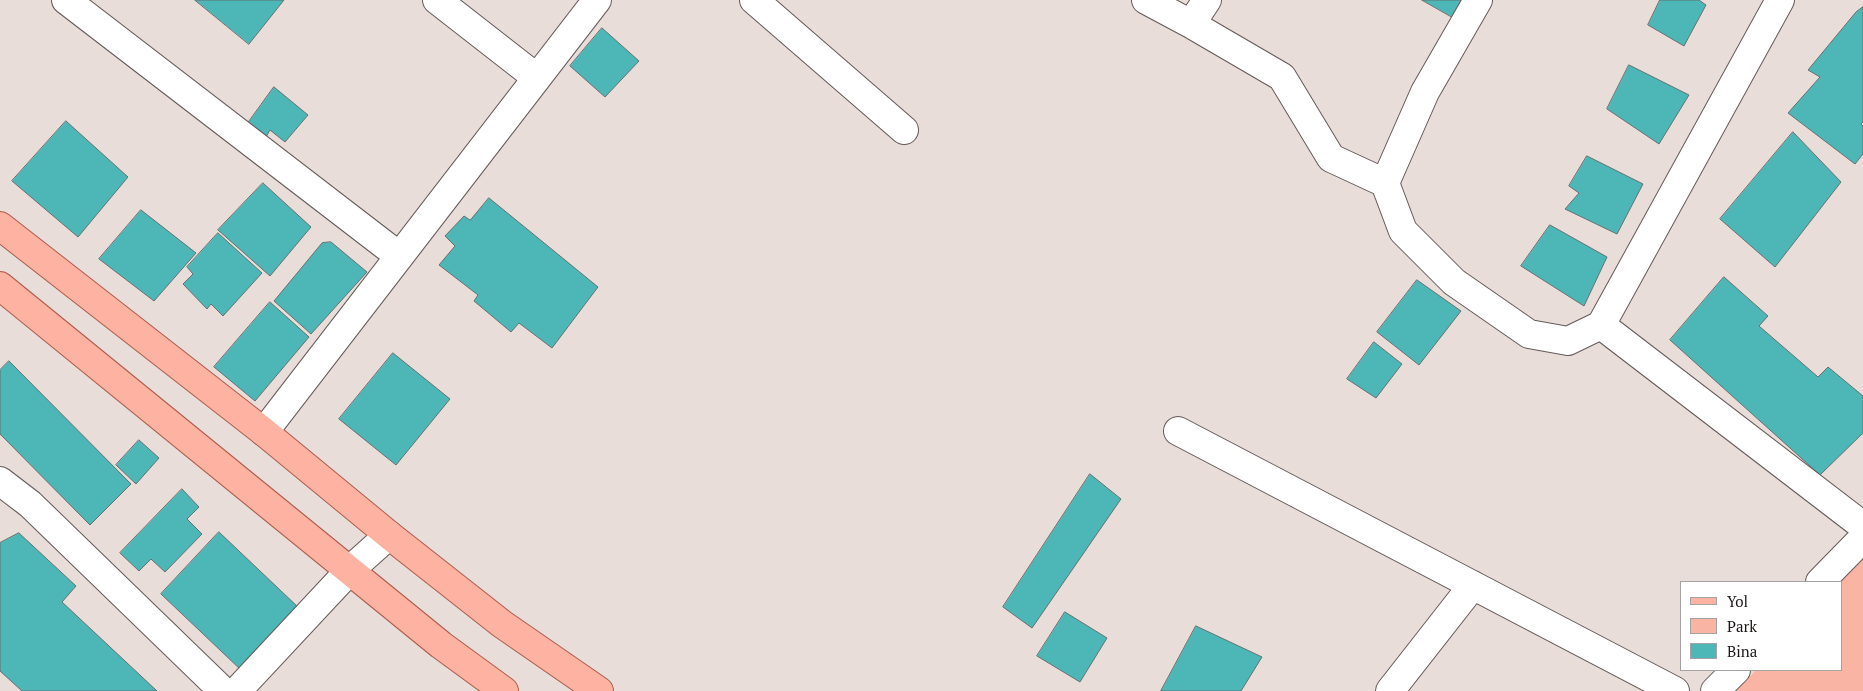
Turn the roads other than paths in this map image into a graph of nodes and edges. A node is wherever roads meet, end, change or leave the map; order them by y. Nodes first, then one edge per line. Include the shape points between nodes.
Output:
1 (66, 0) edge
2 (437, 0) edge
3 (597, 0) edge
4 (754, 0) edge
5 (1146, 0) edge
6 (1207, 0) edge
7 (1478, 0) edge
8 (1768, 5) edge
9 (1191, 24) junction
10 (537, 78) junction
11 (904, 130) dead end
12 (1385, 184) junction
13 (0, 226) edge
14 (399, 256) junction
15 (2, 292) edge
16 (1601, 325) junction
17 (1178, 431) dead end
18 (264, 432) junction
19 (0, 481) edge
20 (1863, 526) edge
21 (389, 535) junction
22 (1863, 538) edge
23 (350, 570) junction
24 (1821, 581) edge
25 (1473, 585) junction
26 (1735, 671) edge
27 (223, 691) edge
28 (237, 691) edge
29 (504, 691) edge
30 (599, 691) edge
31 (1390, 691) edge
32 (1675, 691) edge
33 (1715, 691) edge

1 - 14 street
2 - 10 street
3 - 10 street
4 - 11 street
5 - 9 street
6 - 9 street
7 - 12 street via 1425,92
8 - 16 street
9 - 12 street via 1282,77 1332,158
10 - 14 street
12 - 16 street via 1403,231 1454,282 1529,334 1568,341
13 - 18 main road
14 - 18 street
15 - 23 main road
16 - 20 street
17 - 25 street
18 - 21 main road
19 - 27 street via 30,504
21 - 23 street
21 - 30 main road via 502,624
22 - 24 street
23 - 28 street
23 - 29 main road via 441,646
25 - 31 street
25 - 32 street
26 - 33 street

